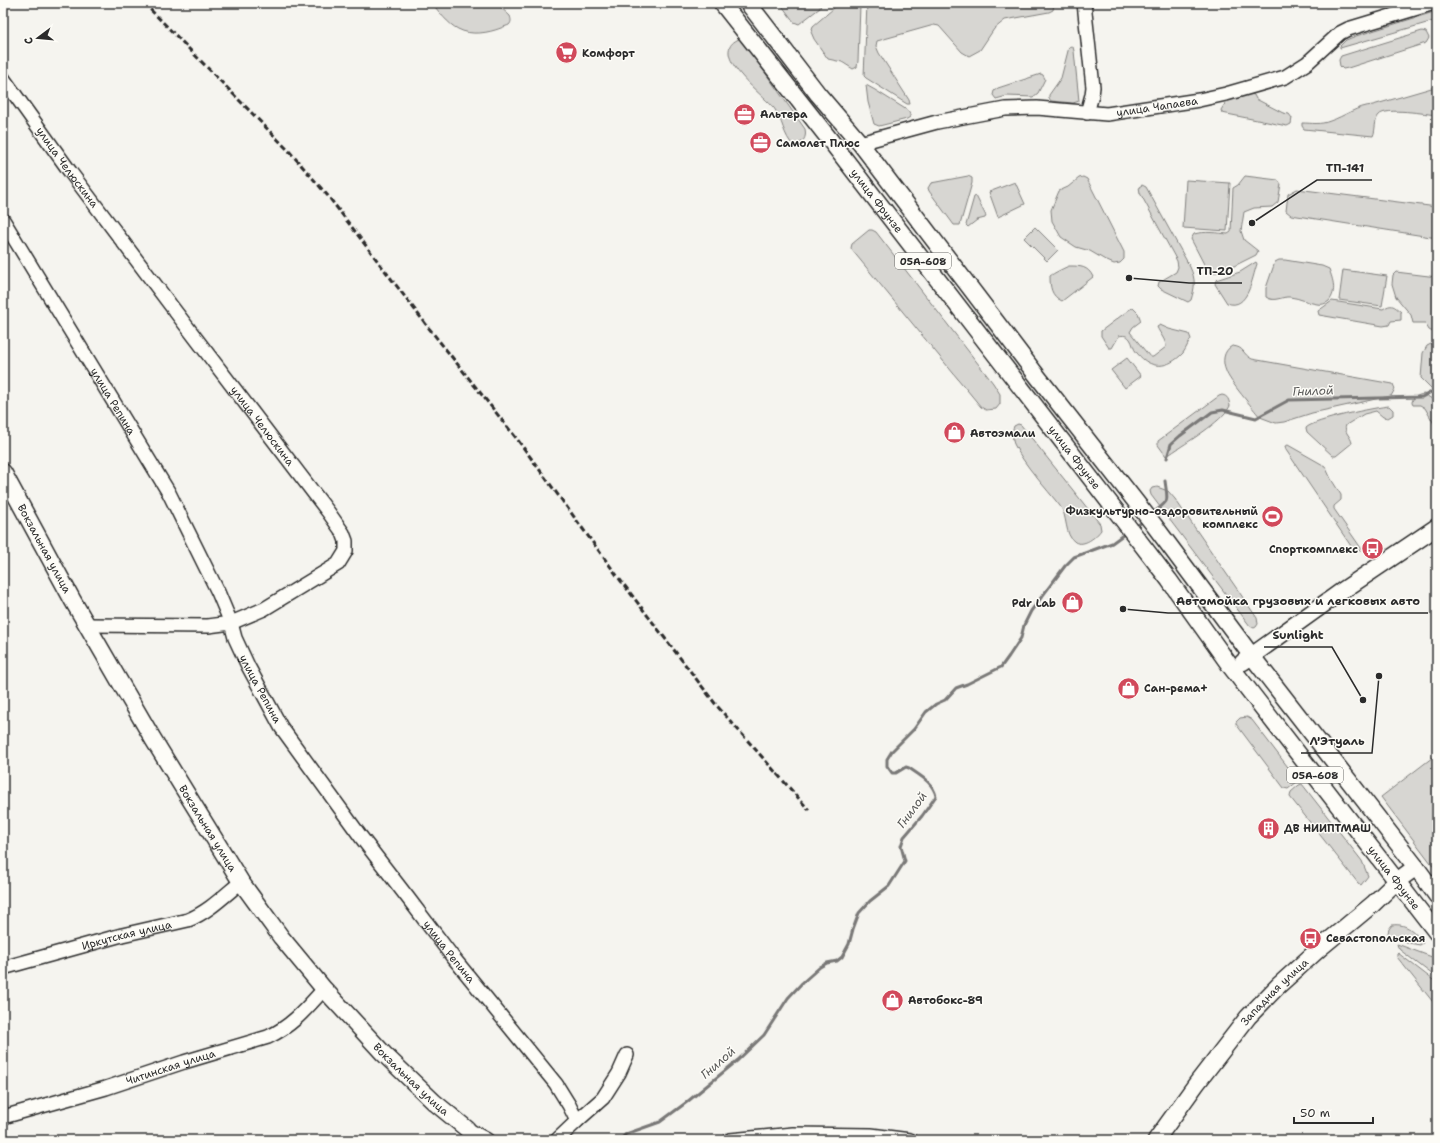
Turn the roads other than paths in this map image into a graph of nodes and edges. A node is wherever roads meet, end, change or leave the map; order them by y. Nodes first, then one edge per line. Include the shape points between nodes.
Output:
1 (722, 3) edge
2 (748, 3) edge
3 (1084, 3) edge
4 (1434, 3) edge
5 (3, 78) edge
6 (1087, 113) junction
7 (860, 143) junction
8 (3, 220) edge
9 (3, 472) edge
10 (1437, 527) edge
11 (231, 623) junction
12 (88, 625) junction
13 (1251, 655) junction
14 (1234, 670) junction
15 (1416, 867) junction
16 (1397, 880) junction
17 (241, 882) junction
18 (1437, 896) edge
19 (1437, 933) edge
20 (3, 968) edge
21 (324, 989) junction
22 (627, 1055) dead end
23 (3, 1117) edge
24 (577, 1121) junction
25 (470, 1134) edge
26 (487, 1140) edge
27 (557, 1140) edge
28 (730, 1140) edge
29 (910, 1140) edge
30 (1156, 1140) edge

1 - 14 main road, улица Фрунзе / 05А-608 via 1123,520
2 - 7 main road, улица Фрунзе / 05А-608 via 818,94
3 - 6 street via 1093,86
4 - 6 street, улица Чапаева via 1348,29 1285,77 1199,100 1115,113
5 - 11 street, улица Челюскина via 71,173 343,533 346,551 338,564 264,609
6 - 7 street, улица Чапаева via 1037,108 1005,109 937,122
7 - 13 main road, улица Фрунзе / 05А-608
8 - 11 street, улица Репина via 169,493
9 - 12 main road, Вокзальная улица
10 - 13 main road
11 - 12 street, улица Челюскина via 208,626
11 - 24 street, улица Репина via 248,666 281,726 361,837 452,956 556,1084
12 - 17 main road, Вокзальная улица via 153,739
13 - 14 main road
13 - 15 main road, улица Фрунзе / 05А-608
14 - 16 main road, улица Фрунзе / 05А-608
15 - 16 main road, Западная улица
15 - 18 main road, улица Фрунзе / 05А-608
16 - 19 main road, улица Фрунзе / 05А-608
16 - 30 main road, Западная улица via 1287,978 1240,1027
17 - 20 street, Иркутская улица via 202,913 188,920 122,935
17 - 21 main road, Вокзальная улица via 281,937
21 - 23 street, Читинская улица via 297,1019 268,1037 106,1088
21 - 25 main road, Вокзальная улица via 384,1054
22 - 24 street via 603,1098
24 - 27 street
25 - 26 street
28 - 29 street via 793,1134 871,1135

